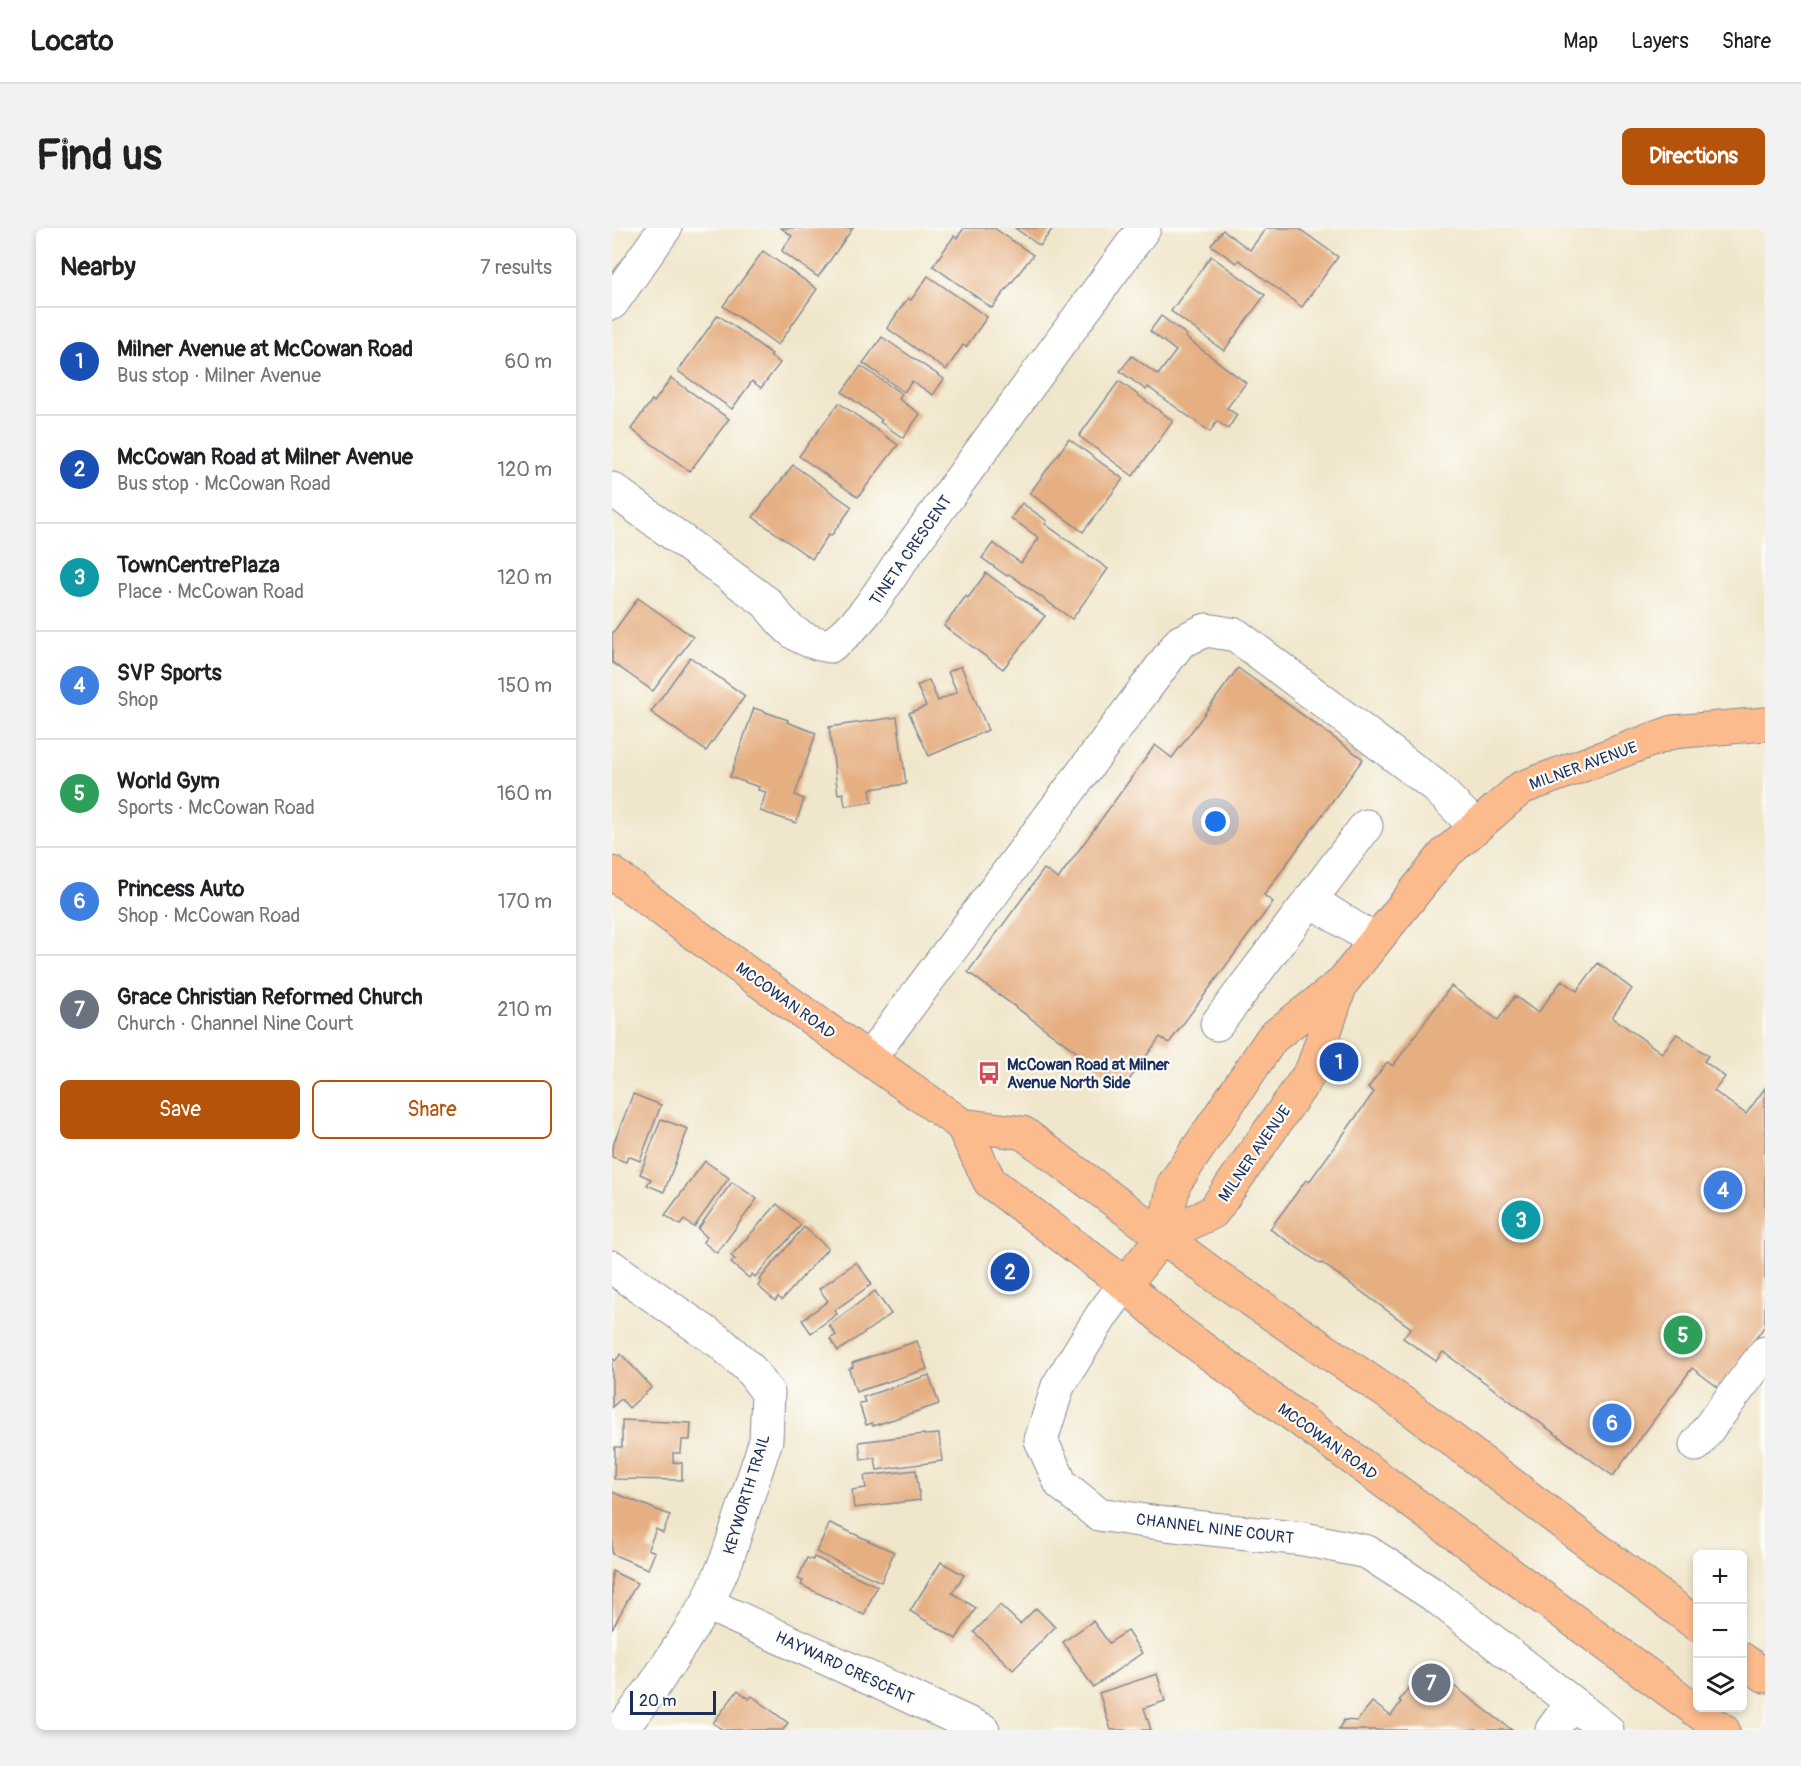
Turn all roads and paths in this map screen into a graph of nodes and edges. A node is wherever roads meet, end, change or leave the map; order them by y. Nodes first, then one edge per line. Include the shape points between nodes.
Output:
1 (665, 228) edge
2 (1144, 228) edge
3 (612, 303) edge
4 (612, 489) edge
5 (1765, 724) edge
6 (1366, 826) dead end
7 (1476, 827) junction
8 (612, 873) edge
9 (1310, 900) junction
10 (1375, 941) junction
11 (1341, 984) junction
12 (1217, 1024) dead end
13 (869, 1059) junction
14 (962, 1125) junction
15 (1163, 1236) junction
16 (612, 1267) edge
17 (1125, 1284) junction
18 (1765, 1353) edge
19 (1696, 1445) dead end
20 (707, 1604) junction
21 (1693, 1621) edge
22 (1747, 1662) edge
23 (1765, 1676) edge
24 (1572, 1703) junction
25 (621, 1730) edge
26 (983, 1730) edge
27 (1552, 1730) edge
28 (1606, 1730) edge
29 (1723, 1730) edge

1 - 3 street
2 - 4 street, TINETA CRESCENT via 873,603 851,630 830,646 796,635 767,603
5 - 7 main road, MILNER AVENUE via 1673,732 1521,788
6 - 9 street
7 - 10 main road, MILNER AVENUE via 1445,854
7 - 13 street via 1435,786 1236,635 1206,630 1180,642
8 - 13 main road, MCCOWAN ROAD
9 - 10 street
9 - 12 street
10 - 11 main road, MILNER AVENUE
11 - 15 main road, MILNER AVENUE via 1272,1038 1174,1184
11 - 15 main road, MILNER AVENUE via 1312,1070 1213,1212
13 - 14 main road, MCCOWAN ROAD
14 - 15 main road, MCCOWAN ROAD via 1023,1133
14 - 17 main road, MCCOWAN ROAD via 990,1182
15 - 17 main road, CHANNEL NINE COURT
15 - 21 main road, MCCOWAN ROAD via 1410,1408
16 - 20 street, KEYWORTH TRAIL via 721,1343 750,1369 768,1393 766,1440 727,1558
17 - 24 street, CHANNEL NINE COURT via 1065,1376 1041,1440 1060,1484 1098,1514 1304,1539 1367,1552 1435,1596
17 - 29 main road, MCCOWAN ROAD via 1179,1331
18 - 19 street
20 - 25 street, KEYWORTH TRAIL
20 - 26 street, HAYWARD CRESCENT
22 - 23 main road
24 - 27 street
24 - 28 street, CHANNEL NINE COURT

